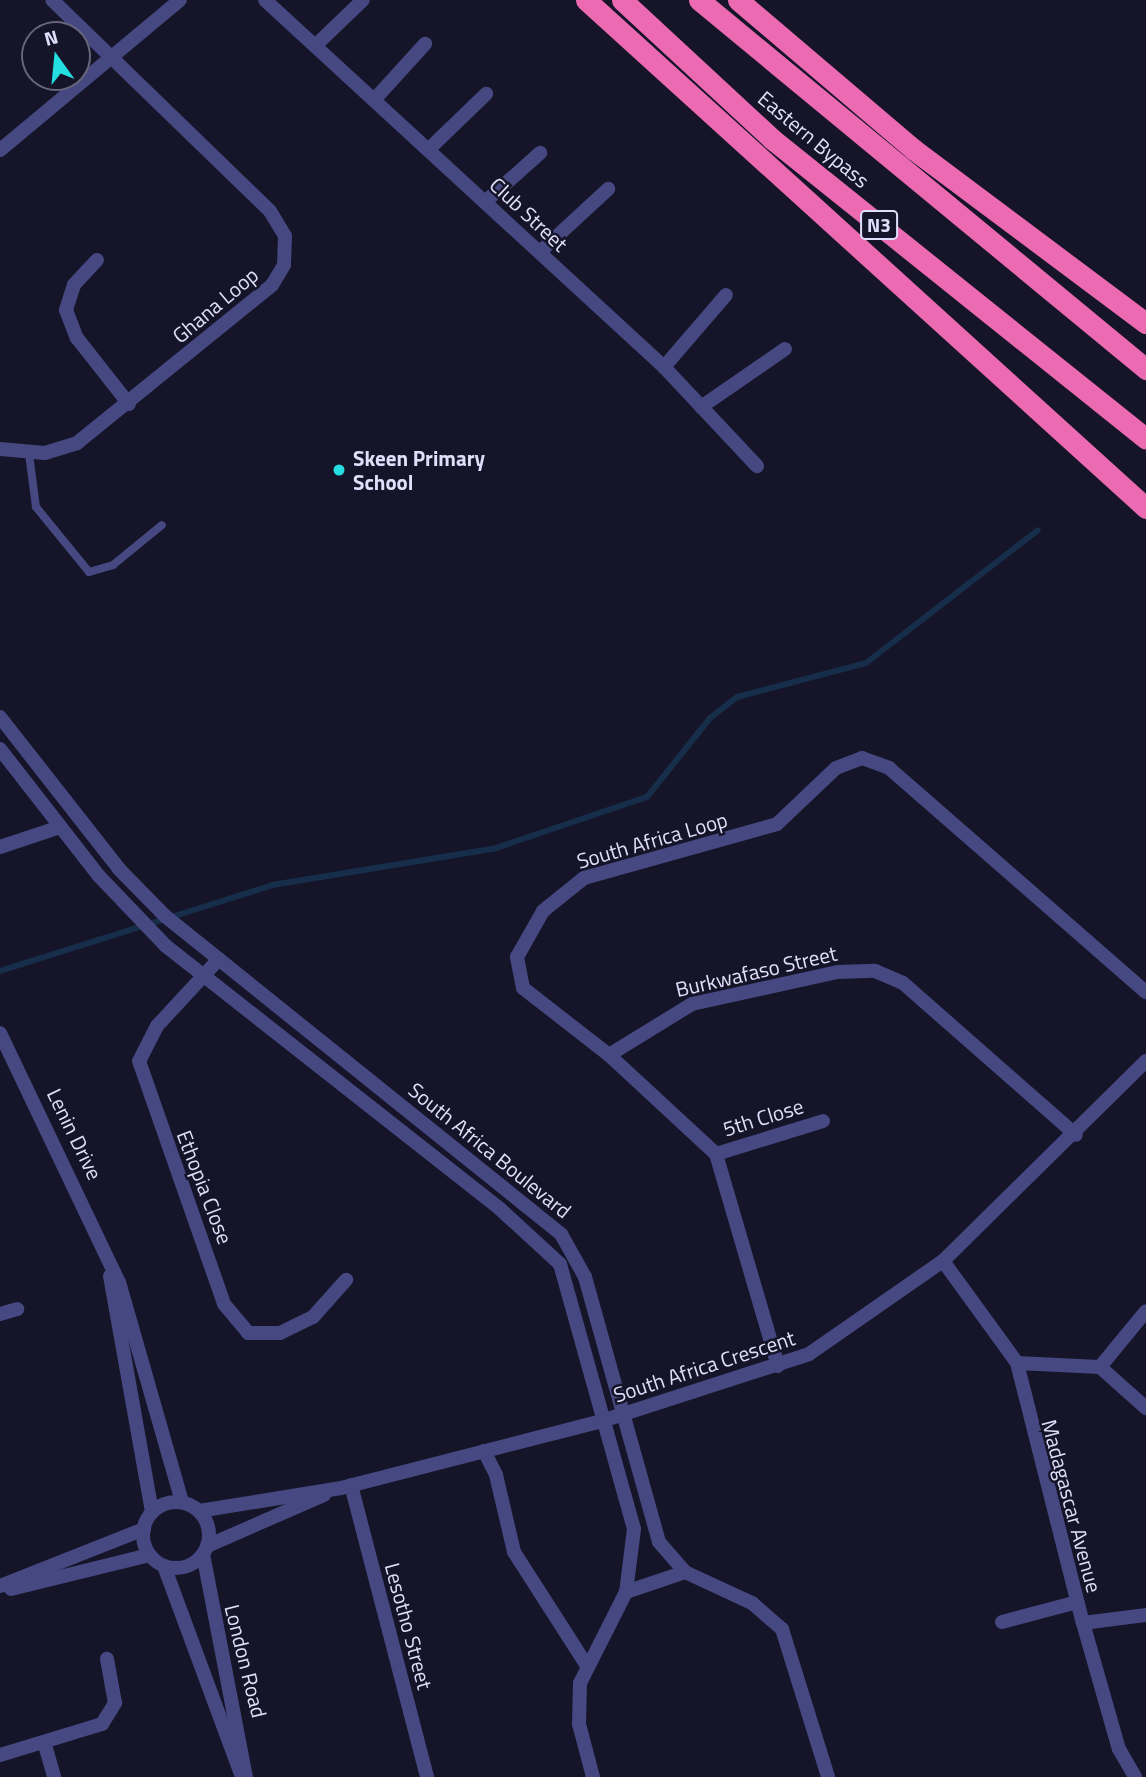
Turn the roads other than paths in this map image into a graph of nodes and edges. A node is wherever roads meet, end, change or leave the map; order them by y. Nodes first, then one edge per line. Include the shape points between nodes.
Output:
1 (52, 0) edge
2 (180, 0) edge
3 (265, 0) edge
4 (363, 0) edge
5 (586, 0) edge
6 (622, 0) edge
7 (699, 0) edge
8 (738, 0) edge
9 (425, 44) dead end
10 (315, 46) junction
11 (111, 60) junction
12 (485, 94) dead end
13 (374, 100) junction
14 (0, 150) edge
15 (428, 150) junction
16 (540, 153) dead end
17 (608, 189) dead end
18 (485, 202) junction
19 (540, 252) junction
20 (97, 260) dead end
21 (726, 295) dead end
22 (1146, 323) edge
23 (785, 349) dead end
24 (664, 367) junction
25 (1146, 369) edge
26 (129, 404) junction
27 (701, 407) junction
28 (1146, 439) edge
29 (0, 449) edge
30 (29, 454) junction
31 (757, 466) dead end
32 (1146, 508) edge
33 (162, 525) dead end
34 (0, 717) edge
35 (1, 751) edge
36 (60, 827) junction
37 (0, 847) edge
38 (216, 957) junction
39 (202, 975) junction
40 (1146, 992) edge
41 (0, 1033) edge
42 (609, 1055) junction
43 (1146, 1061) edge
44 (823, 1121) dead end
45 (1076, 1135) junction
46 (716, 1154) junction
47 (107, 1255) junction
48 (943, 1261) junction
49 (346, 1280) dead end
50 (17, 1309) dead end
51 (1146, 1311) edge
52 (0, 1314) edge
53 (1017, 1363) junction
54 (778, 1366) junction
55 (1100, 1367) junction
56 (1146, 1408) edge
57 (628, 1413) junction
58 (606, 1420) junction
59 (484, 1451) junction
60 (346, 1486) junction
61 (182, 1502) junction
62 (199, 1511) junction
63 (152, 1513) junction
64 (144, 1529) junction
65 (205, 1550) junction
66 (149, 1555) junction
67 (164, 1566) junction
68 (685, 1572) junction
69 (0, 1586) edge
70 (0, 1592) edge
71 (626, 1592) junction
72 (1077, 1602) junction
73 (1146, 1615) edge
74 (1002, 1622) dead end
75 (1083, 1623) junction
76 (107, 1659) dead end
77 (586, 1664) junction
78 (45, 1745) junction
79 (0, 1755) edge
80 (54, 1777) edge
81 (244, 1777) edge
82 (427, 1777) edge
83 (593, 1777) edge
84 (828, 1777) edge
85 (1135, 1777) edge

1 - 11 street, Ghana Loop
2 - 11 street
3 - 10 street, Club Street
4 - 10 street
5 - 32 highway
6 - 28 highway, Eastern Bypass / N3 via 772,139
7 - 25 highway, Eastern Bypass
8 - 22 highway via 913,149
9 - 13 street
10 - 13 street, Club Street
11 - 14 street
11 - 26 street, Ghana Loop via 270,211 285,236 284,265 272,285
12 - 15 street
13 - 15 street, Club Street
15 - 18 street, Club Street
16 - 18 street
17 - 19 street
18 - 19 street, Club Street
19 - 24 street, Club Street
20 - 26 street via 74,285 66,310 77,338
21 - 24 street
23 - 27 street
24 - 27 street, Club Street
26 - 30 street, Ghana Loop via 77,443
27 - 31 street, Club Street
29 - 30 street, Ghana Loop
30 - 33 lane via 36,508 83,569 105,570
34 - 38 street, South Africa Boulevard via 141,894
35 - 36 street, South Africa Boulevard
36 - 37 street
36 - 39 street, South Africa Boulevard via 113,892
38 - 39 street, Ethopia Close
38 - 57 street, South Africa Boulevard via 561,1234 585,1277
39 - 49 street, Ethopia Close via 150,1036 139,1061 224,1304 248,1333 281,1333 313,1317
39 - 58 street, South Africa Boulevard via 551,1253 569,1287
40 - 42 street, South Africa Loop via 889,768 862,758 836,768 778,824 584,878 543,911 517,957 523,988
41 - 47 street, Lenin Drive
42 - 45 street, Burkwafaso Street via 692,1004 838,972 875,971 903,983
42 - 46 street, South Africa Loop
43 - 45 street, South Africa Crescent
44 - 46 street, 5th Close
45 - 48 street, South Africa Crescent
46 - 54 street
47 - 61 street via 131,1316
47 - 63 street
48 - 53 street, Madagascar Avenue
48 - 54 street, South Africa Crescent via 826,1345
50 - 52 street
51 - 55 street
53 - 55 street
53 - 72 street, Madagascar Avenue
54 - 57 street, South Africa Crescent
55 - 56 street
57 - 58 street, South Africa Crescent
57 - 68 street, South Africa Boulevard via 651,1522
58 - 59 street, South Africa Crescent
58 - 71 street, South Africa Boulevard via 634,1529
59 - 60 street, South Africa Crescent
59 - 77 street via 496,1475 514,1552
60 - 62 street, South Africa Crescent
60 - 65 street, South Africa Crescent
60 - 82 street, Lesotho Street
61 - 62 street
61 - 63 street
62 - 65 street via 208,1527
63 - 64 street
64 - 66 street
64 - 69 street
65 - 67 street via 185,1567
65 - 81 street, London Road
66 - 67 street
66 - 70 street
67 - 81 street, London Road
68 - 71 street
68 - 84 street via 751,1603 782,1629
71 - 77 street, South Africa Boulevard
72 - 74 street
72 - 75 street, Madagascar Avenue
73 - 75 street
75 - 85 street, Madagascar Avenue via 1119,1749
76 - 78 street via 111,1716
77 - 83 street, South Africa Boulevard via 578,1702
78 - 79 street
78 - 80 street

